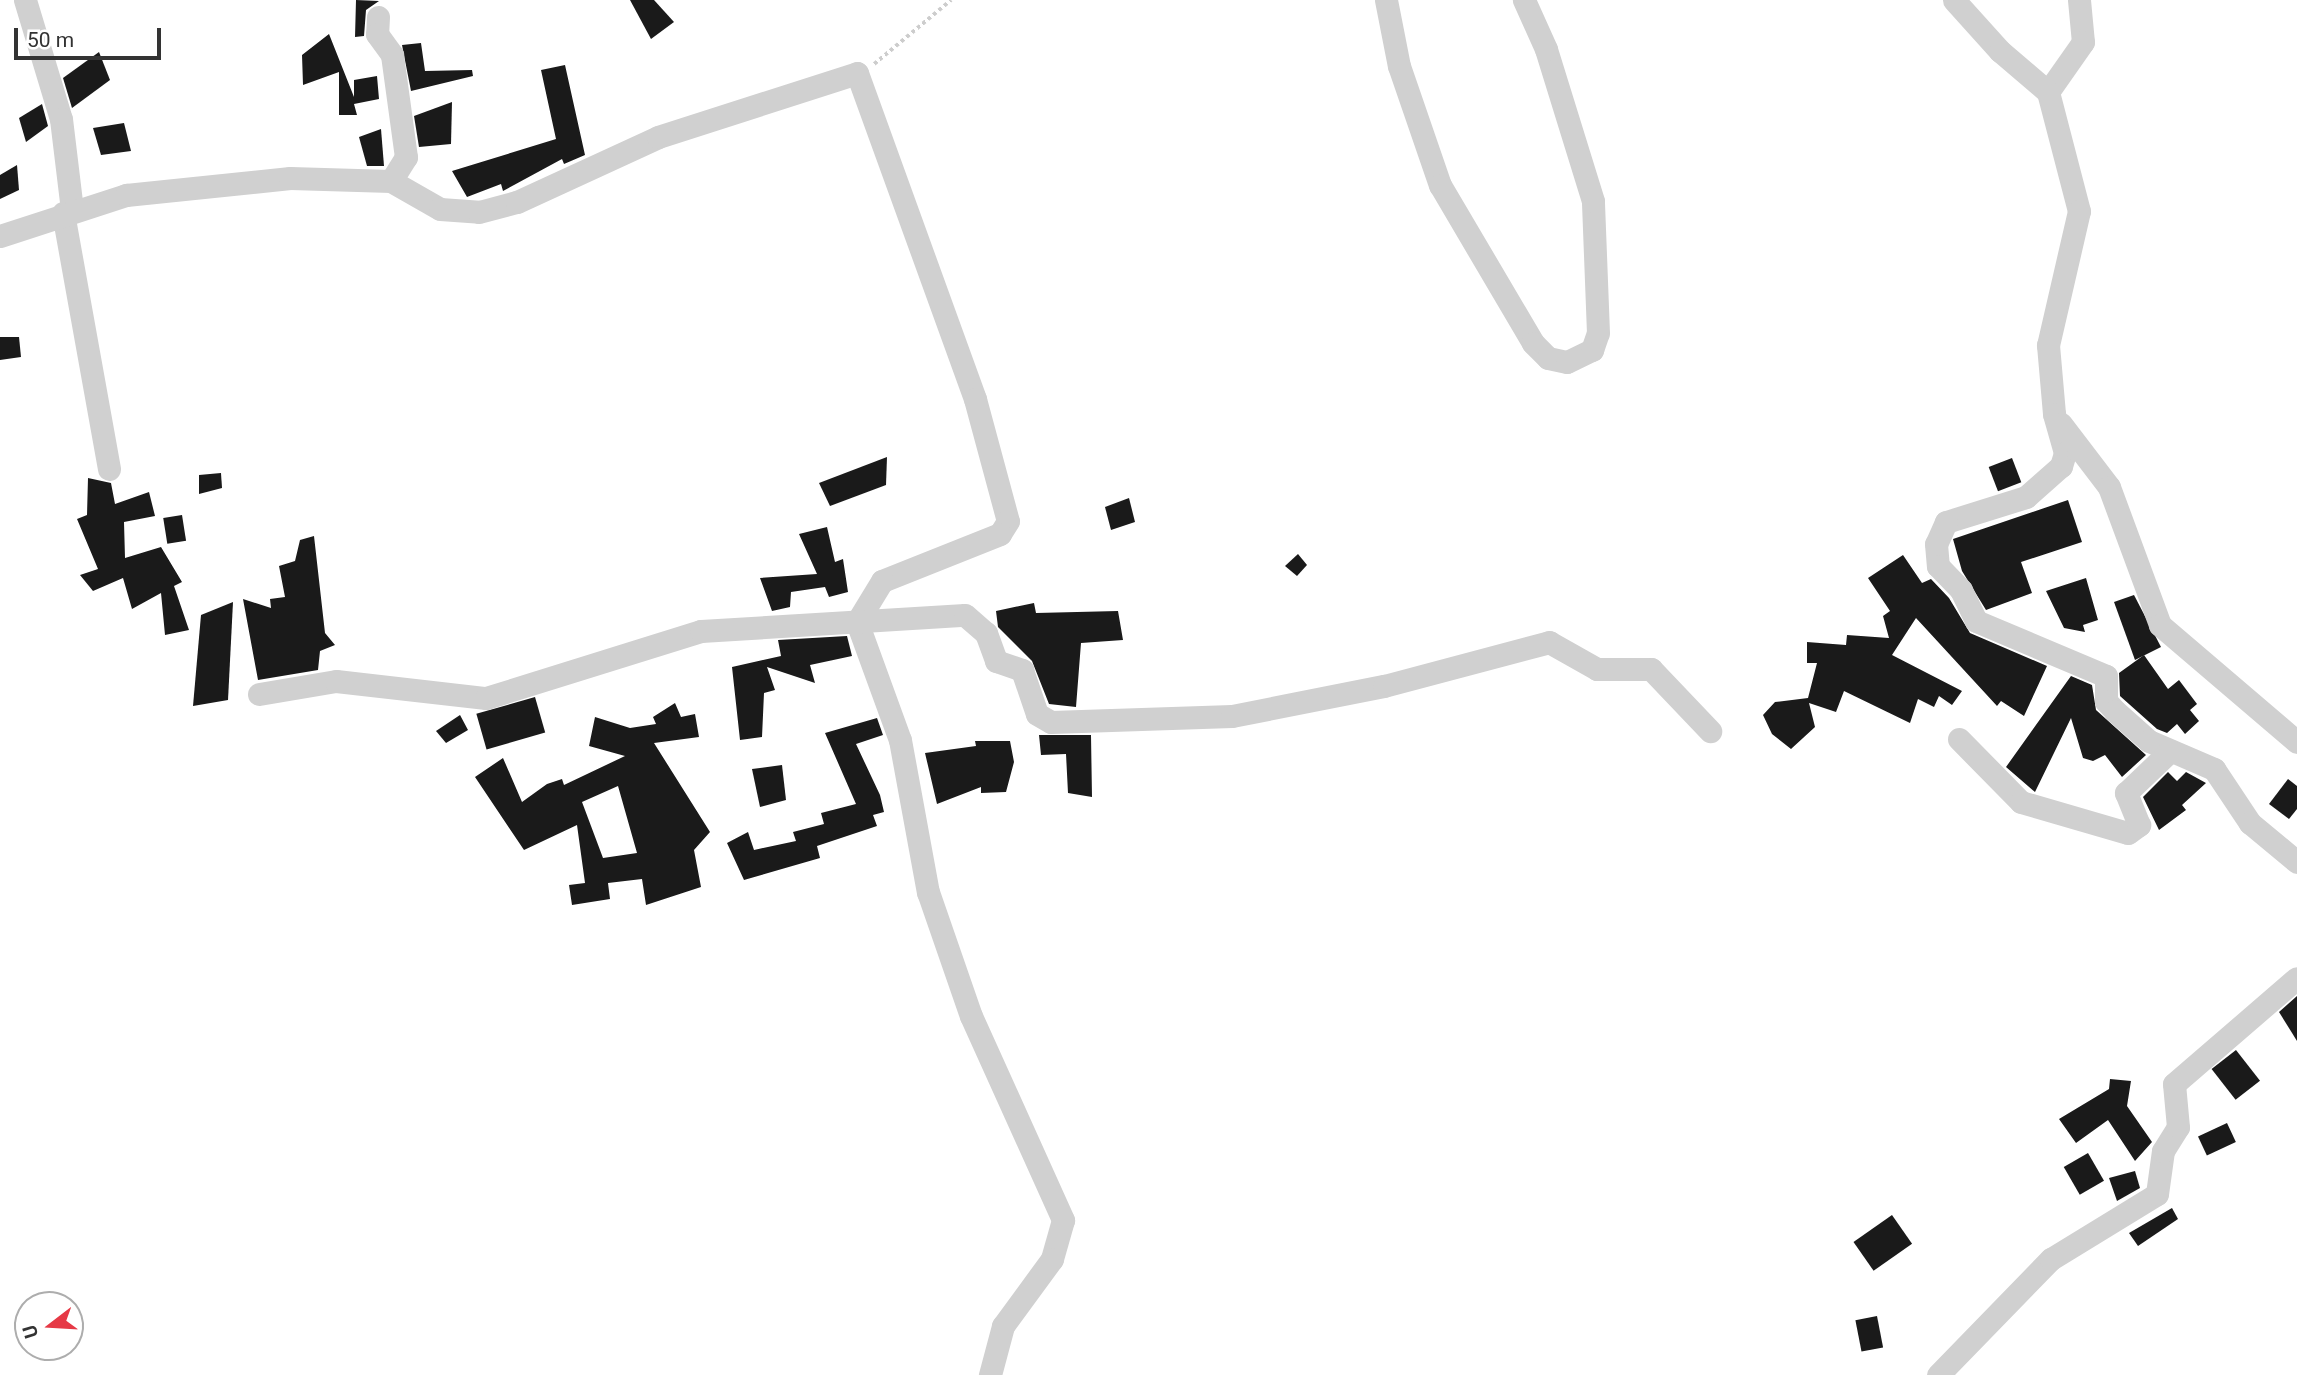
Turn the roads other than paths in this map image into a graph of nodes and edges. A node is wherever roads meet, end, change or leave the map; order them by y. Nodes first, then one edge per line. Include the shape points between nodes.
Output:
1 (25, 0) edge
2 (1386, 0) edge
3 (1524, 0) edge
4 (1954, 0) edge
5 (2078, 0) edge
6 (378, 17) dead end
7 (2048, 92) junction
8 (391, 181) junction
9 (68, 211) junction
10 (0, 236) edge
11 (2053, 414) junction
12 (109, 469) dead end
13 (857, 622) junction
14 (259, 694) dead end
15 (1710, 731) dead end
16 (1959, 739) dead end
17 (2297, 742) edge
18 (2170, 751) junction
19 (2293, 852) edge
20 (2297, 978) edge
21 (990, 1375) edge
22 (1938, 1375) edge

1 - 9 street via 61,119
2 - 3 street via 1399,66 1440,185 1533,343 1548,358 1567,362 1592,349 1598,333 1593,201 1546,49
4 - 7 street via 2000,51
5 - 7 street via 2083,41
6 - 8 street via 377,34 392,55 406,157
7 - 11 street via 2079,211 2048,345
8 - 9 street via 342,176 201,185 126,195
8 - 13 street via 440,209 478,212 517,202 659,137 857,73 975,399 1008,521 1000,534 881,581
9 - 10 street
9 - 12 street
11 - 17 street via 2109,487 2160,625
11 - 18 street via 2065,453 2061,466 2025,497 1946,522 1936,544 1938,566 1976,621 2106,676 2106,701 2137,732
13 - 14 street via 689,634 486,698 336,681
13 - 15 street via 965,615 986,633 996,661 1022,670 1037,714 1051,722 1232,716 1384,686 1549,642 1597,669 1651,669
13 - 21 street via 900,740 928,892 971,1016 1063,1220 1052,1259 1003,1326
16 - 18 street via 2021,802 2128,833 2139,825 2126,793
18 - 19 street via 2214,769 2250,823
20 - 22 street via 2174,1084 2178,1127 2163,1151 2157,1194 2051,1259

